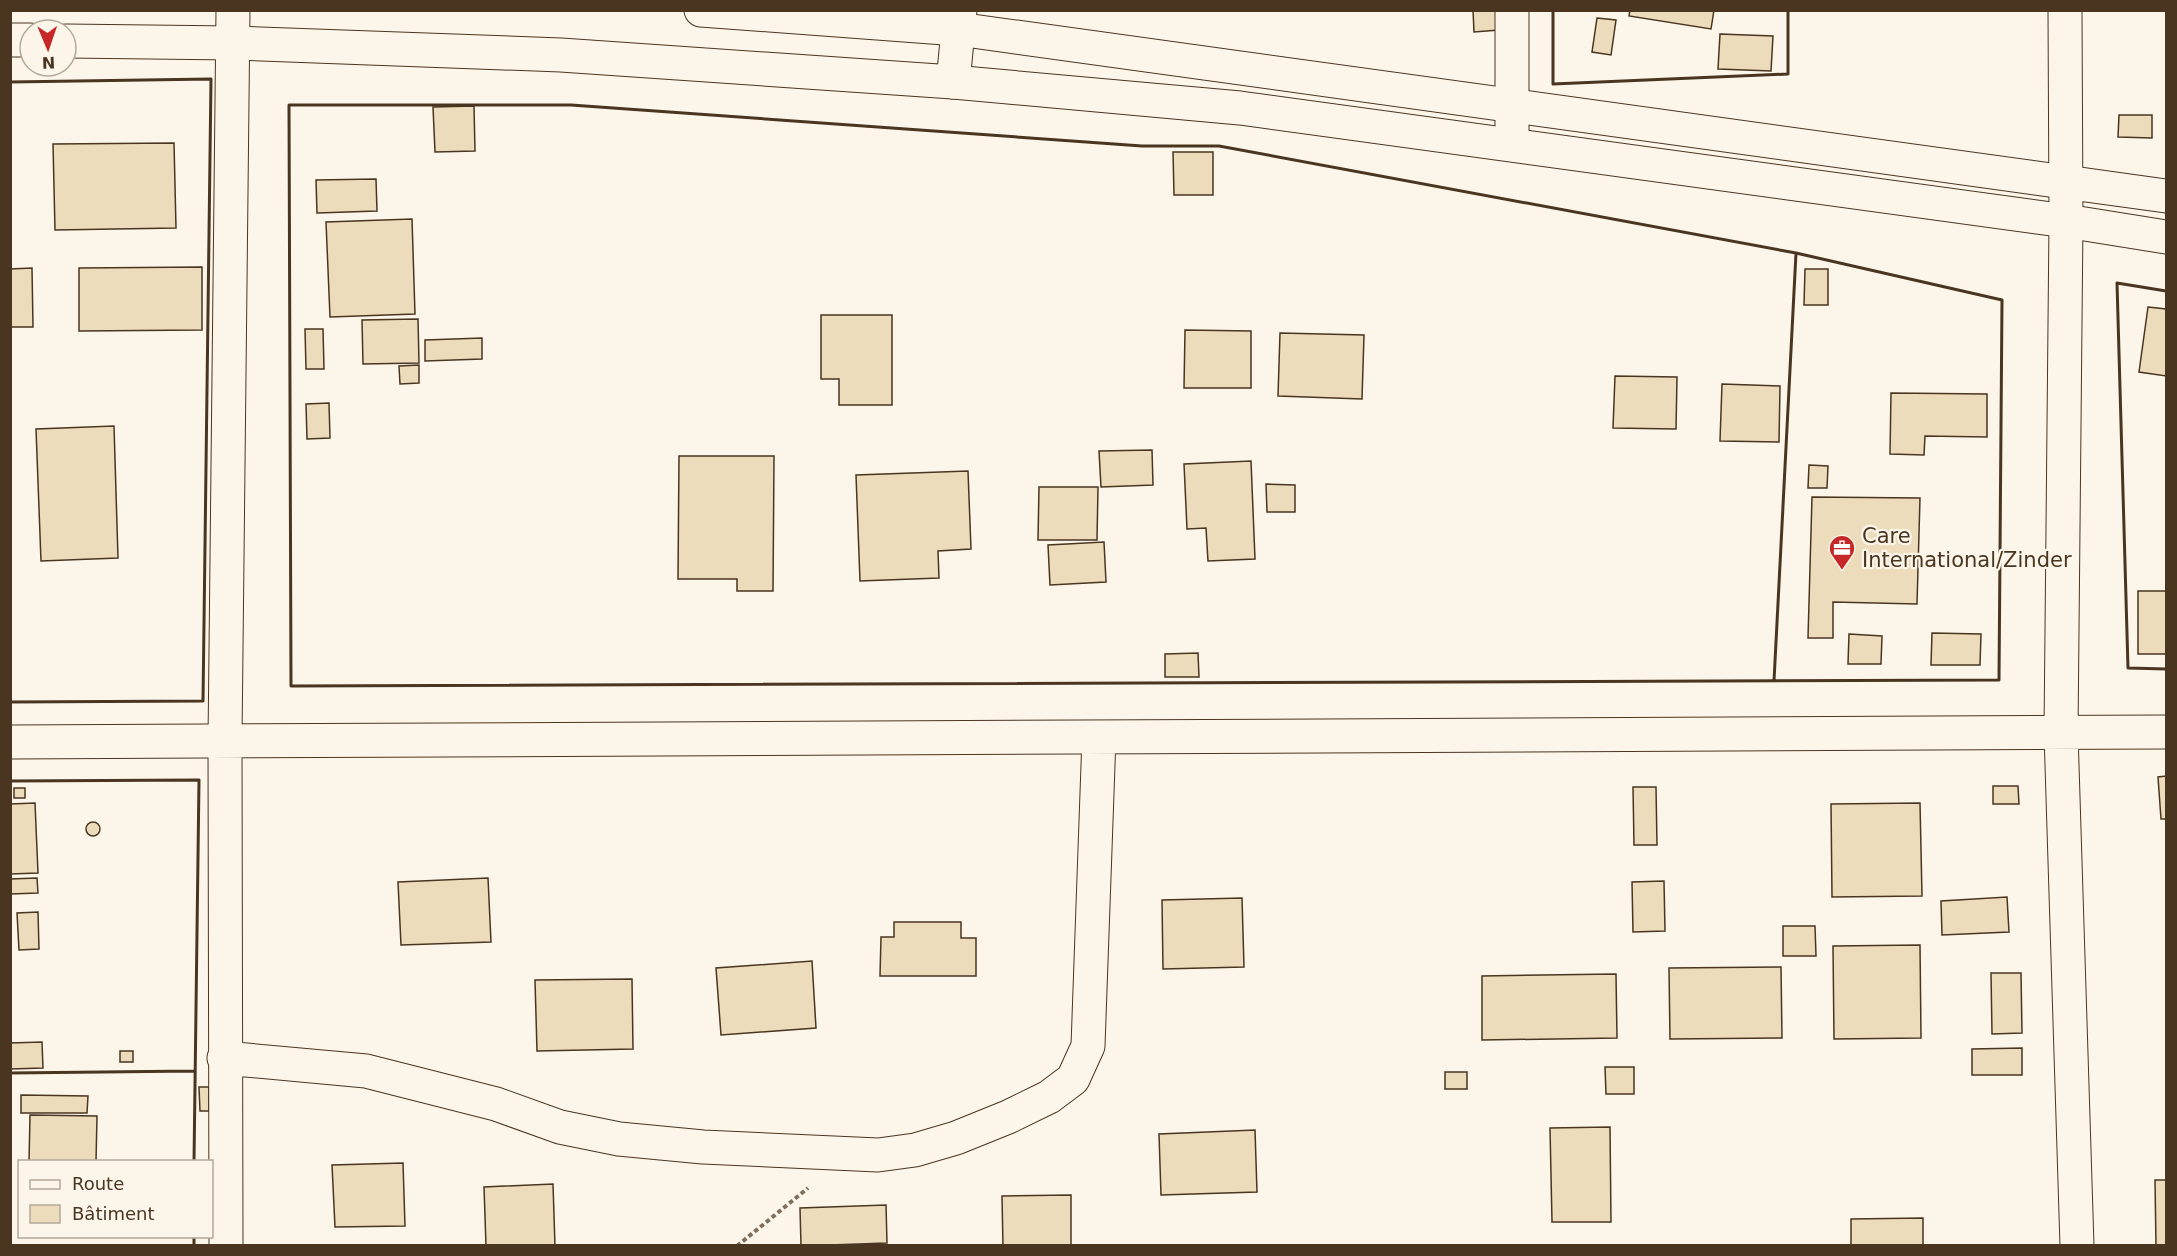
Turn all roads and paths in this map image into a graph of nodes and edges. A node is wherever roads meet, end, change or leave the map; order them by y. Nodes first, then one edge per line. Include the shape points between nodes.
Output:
1 (233, 10) edge
2 (701, 10) edge
3 (1512, 10) edge
4 (2065, 10) edge
5 (959, 20) edge
6 (78, 41) edge
7 (233, 43) junction
8 (953, 82) junction
9 (1511, 104) junction
10 (1512, 143) junction
11 (2066, 181) junction
12 (2166, 196) edge
13 (2066, 221) junction
14 (2166, 237) edge
15 (2166, 732) edge
16 (2061, 733) junction
17 (1099, 737) junction
18 (225, 741) junction
19 (10, 742) edge
20 (224, 1058) junction
21 (816, 1182) dead end
22 (226, 1245) edge
23 (737, 1245) edge
24 (2078, 1245) edge

1 - 7 main road
2 - 5 main road
3 - 9 main road
4 - 11 main road
5 - 8 main road
5 - 9 main road via 1248,71
6 - 7 main road
7 - 8 main road via 561,55
7 - 18 main road
8 - 10 main road via 1240,108
9 - 10 main road
9 - 11 main road
10 - 13 main road
11 - 12 main road
11 - 13 main road
13 - 14 main road
13 - 16 main road
15 - 16 main road
16 - 17 main road
16 - 24 main road
17 - 18 main road
17 - 20 main road via 1088,1046 1073,1079 1049,1097 956,1138 878,1155 618,1139 560,1127 496,1104 366,1071
18 - 19 main road
18 - 20 main road
20 - 22 main road
21 - 23 path

